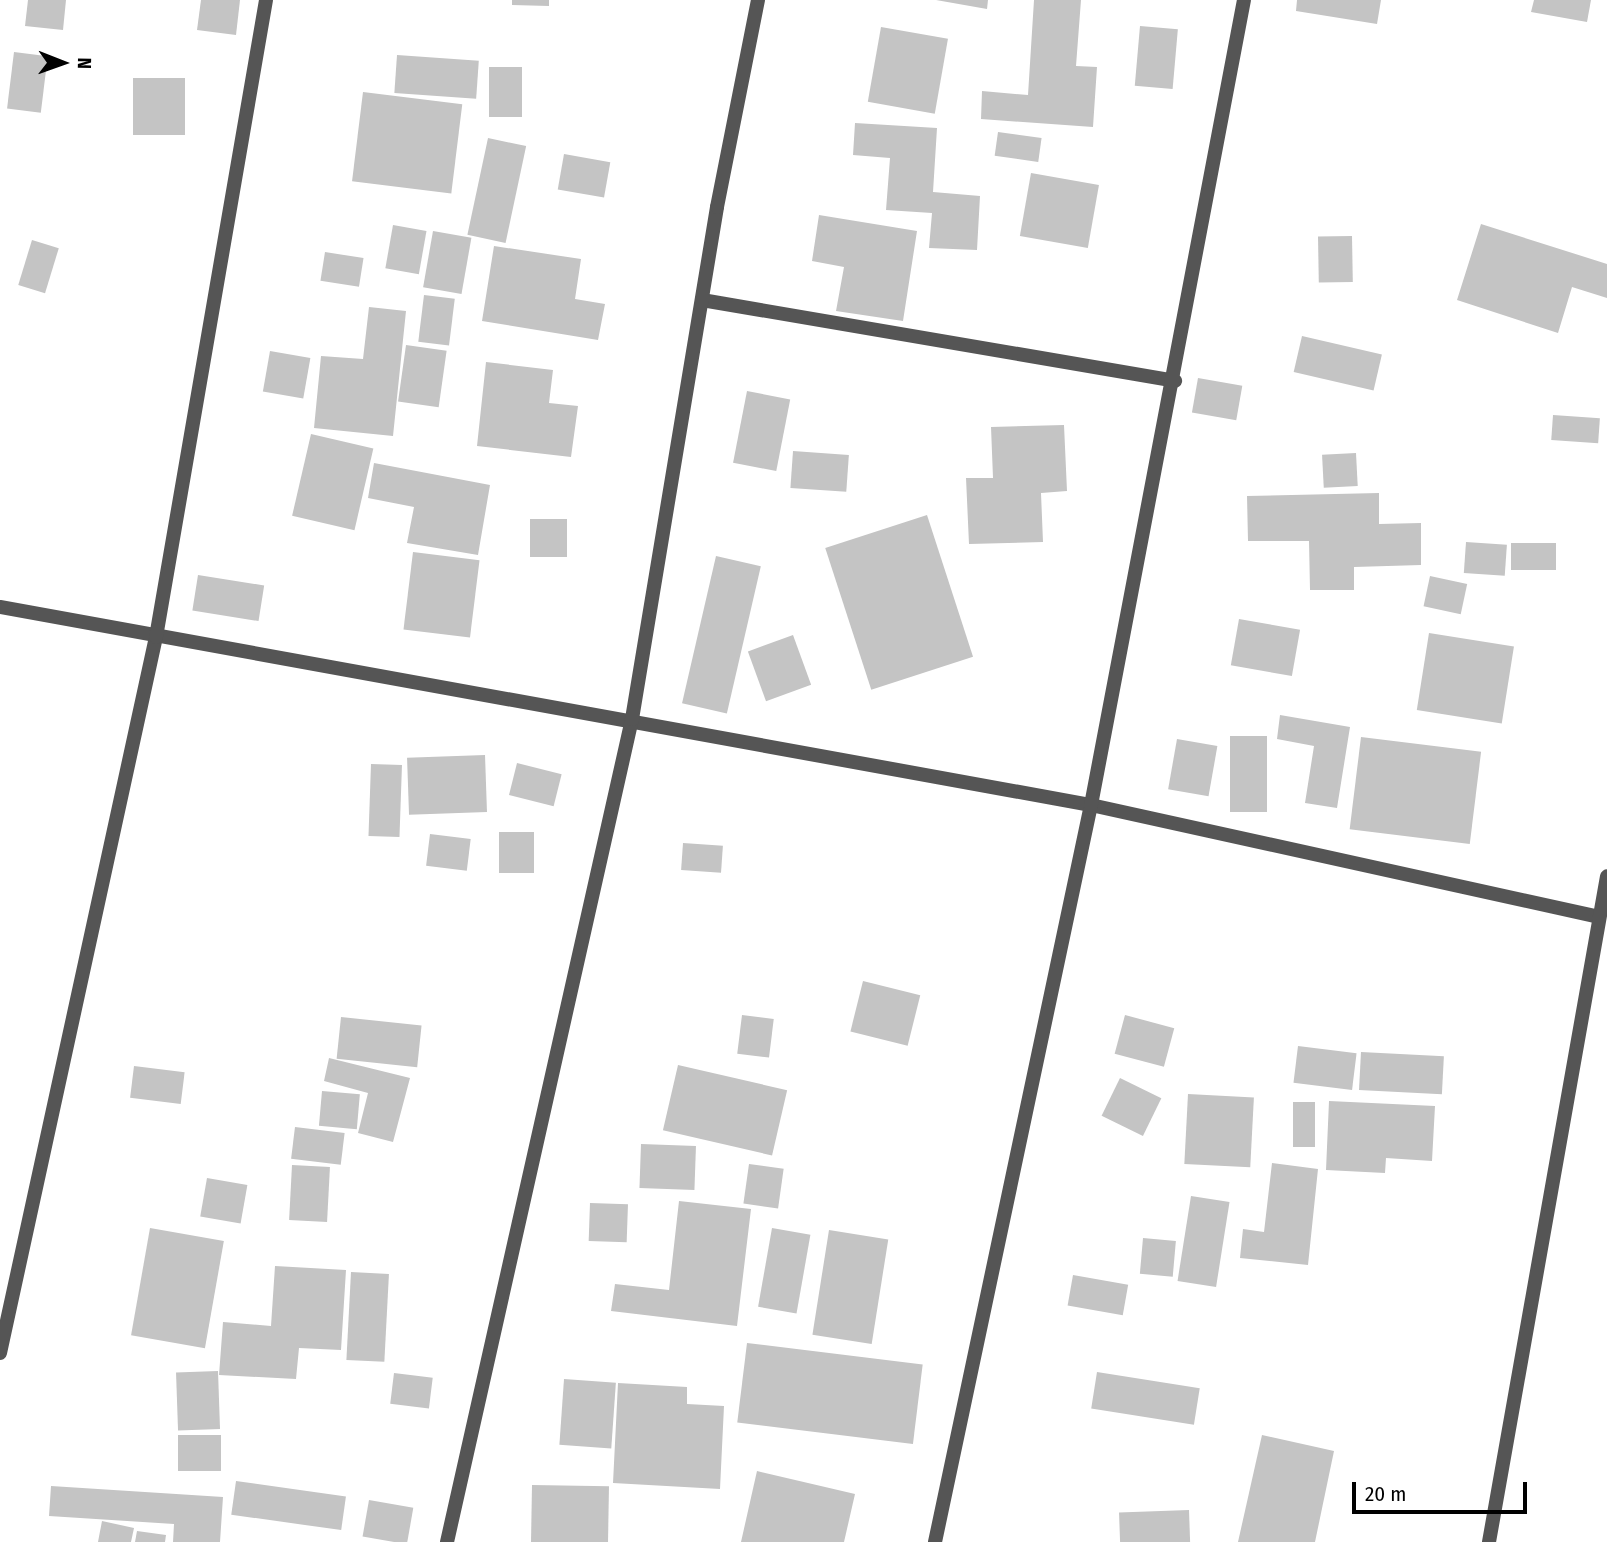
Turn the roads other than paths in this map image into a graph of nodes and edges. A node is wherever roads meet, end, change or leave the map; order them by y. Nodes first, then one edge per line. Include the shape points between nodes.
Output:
1 (266, 0) edge
2 (758, 0) edge
3 (1244, 0) edge
4 (702, 300) junction
5 (1175, 381) junction
6 (0, 607) edge
7 (156, 637) junction
8 (632, 719) junction
9 (1091, 806) junction
10 (1607, 876) edge
11 (1598, 917) junction
12 (0, 1353) edge
13 (447, 1542) edge
14 (935, 1542) edge
15 (1489, 1542) edge

1 - 7 street
2 - 4 street
3 - 5 street
4 - 5 street
4 - 8 street
5 - 9 street
6 - 7 street
7 - 8 street
7 - 12 street
8 - 9 street
8 - 13 street
9 - 11 street
9 - 14 street
10 - 11 street
11 - 15 street

